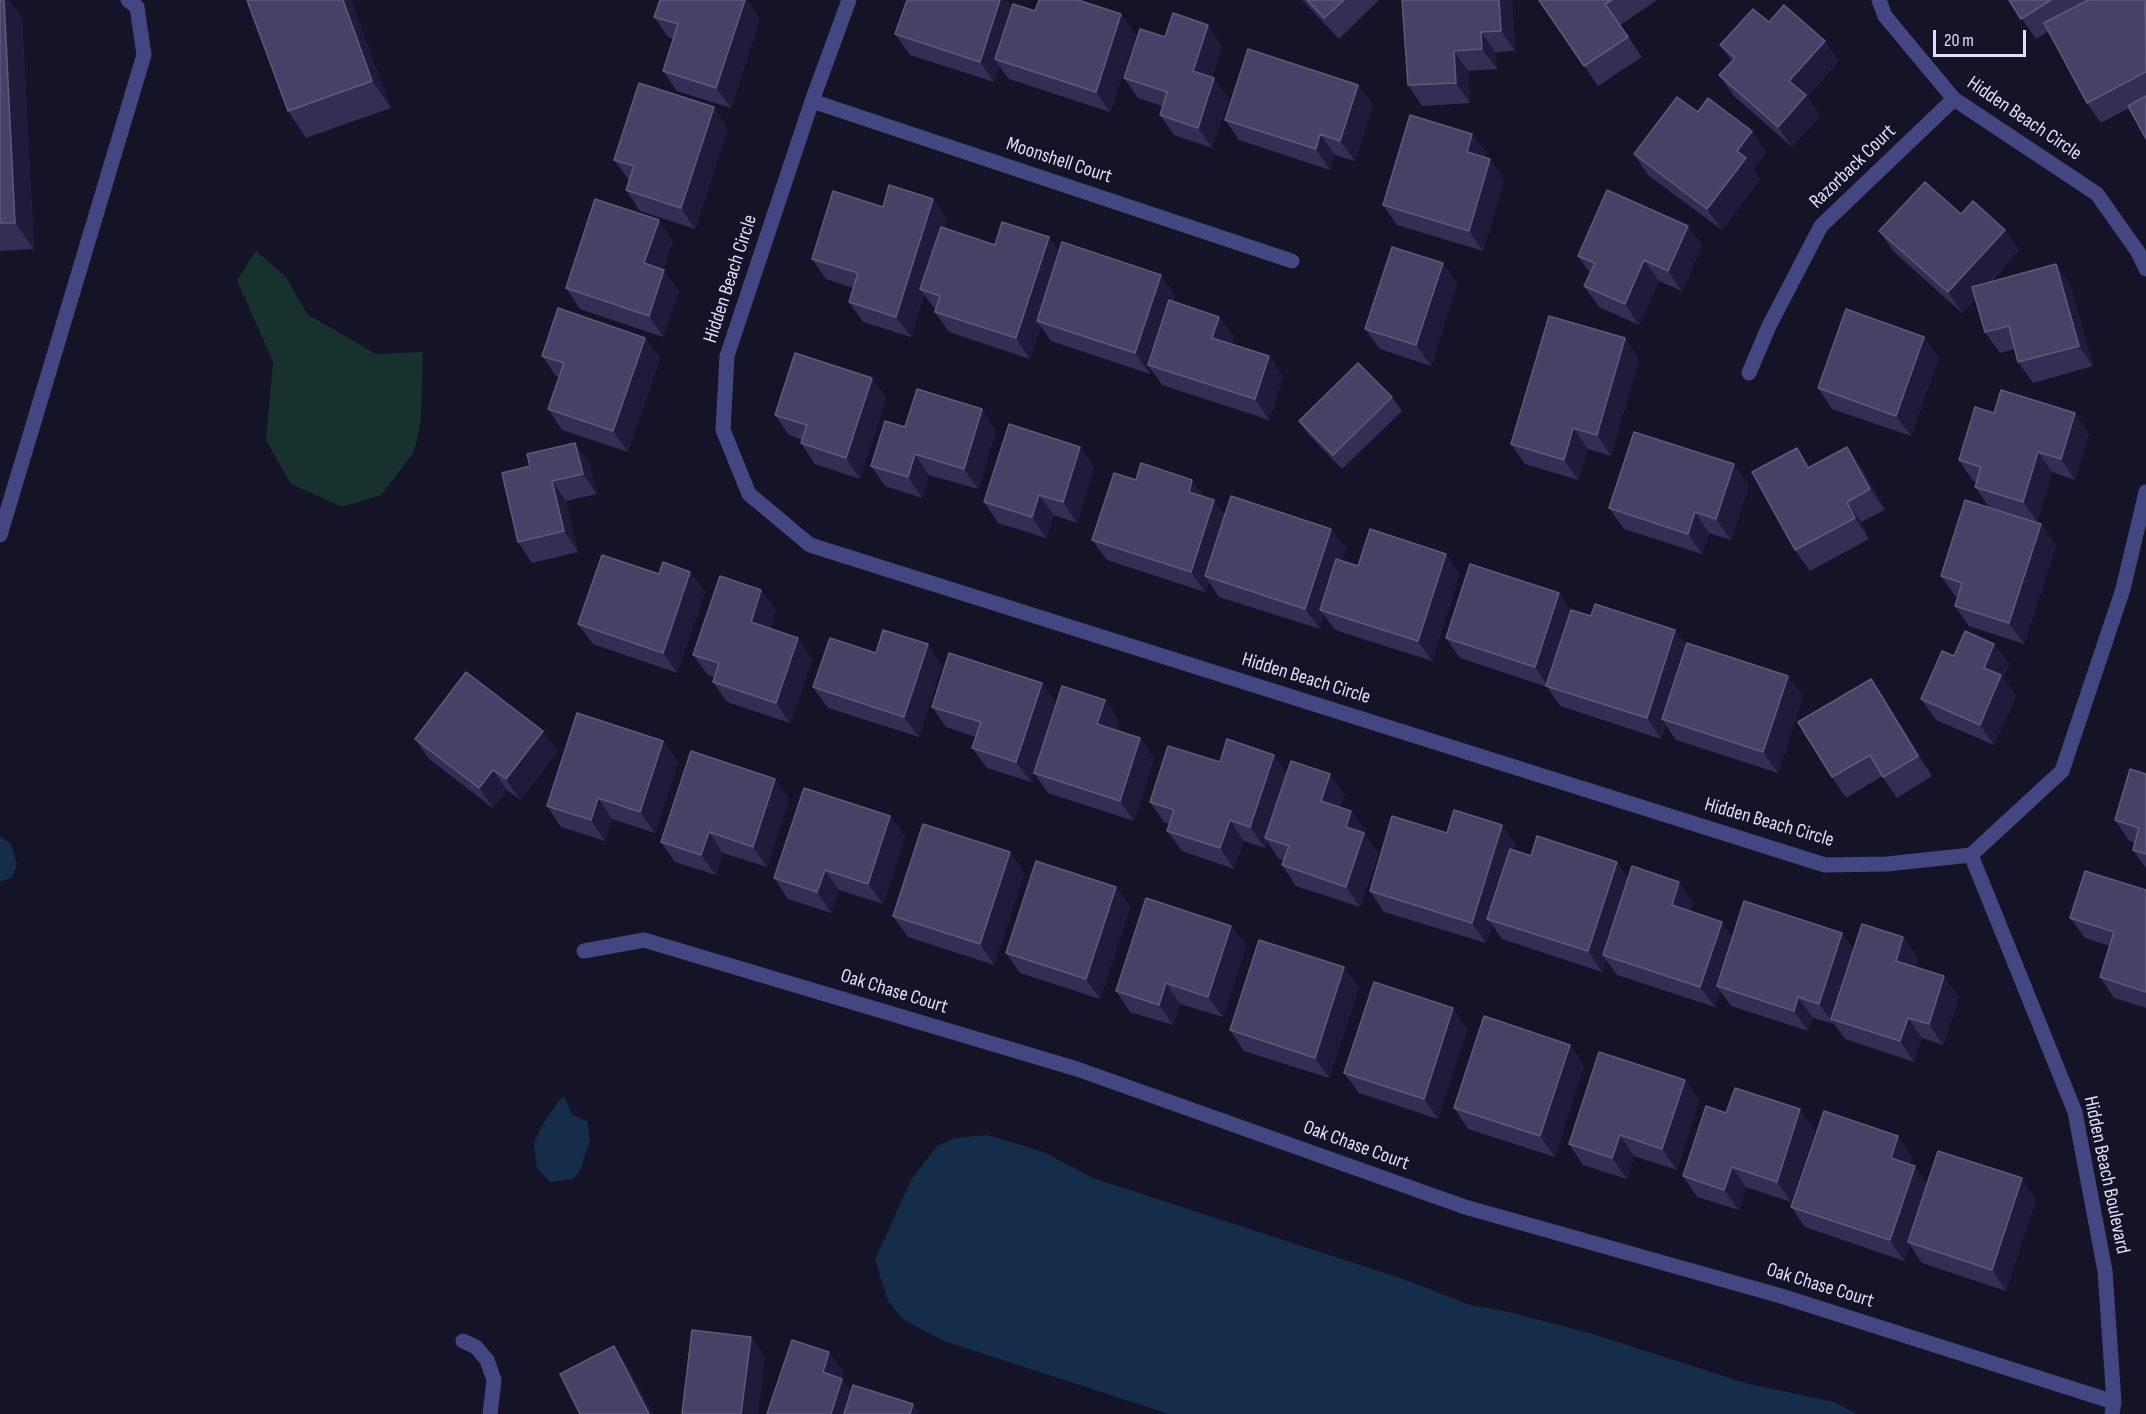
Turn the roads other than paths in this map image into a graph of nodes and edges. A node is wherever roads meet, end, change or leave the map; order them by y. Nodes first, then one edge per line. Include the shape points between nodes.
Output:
1 (128, 0) edge
2 (849, 0) edge
3 (1878, 0) edge
4 (1953, 99) junction
5 (812, 101) junction
6 (1292, 261) dead end
7 (2146, 269) edge
8 (1749, 373) dead end
9 (2146, 492) edge
10 (0, 535) edge
11 (1971, 855) junction
12 (584, 951) dead end
13 (463, 1341) dead end
14 (2113, 1408) edge
15 (490, 1414) edge

1 - 10 street via 137,7 144,55
2 - 5 street, Hidden Beach Circle
3 - 4 street, Hidden Beach Circle via 1885,16
4 - 7 street, Hidden Beach Circle via 2097,194
4 - 8 street, Razorback Court via 1821,226
5 - 6 street, Moonshell Court
5 - 11 street, Hidden Beach Circle via 727,356 723,430 749,494 810,545 1825,865 1887,864
9 - 11 street via 2123,589 2062,771
11 - 14 street, Hidden Beach Boulevard via 2075,1112 2105,1271
12 - 14 street, Oak Chase Court via 644,940 1077,1069 1465,1207 1781,1296
13 - 15 street via 476,1347 488,1360 494,1380

